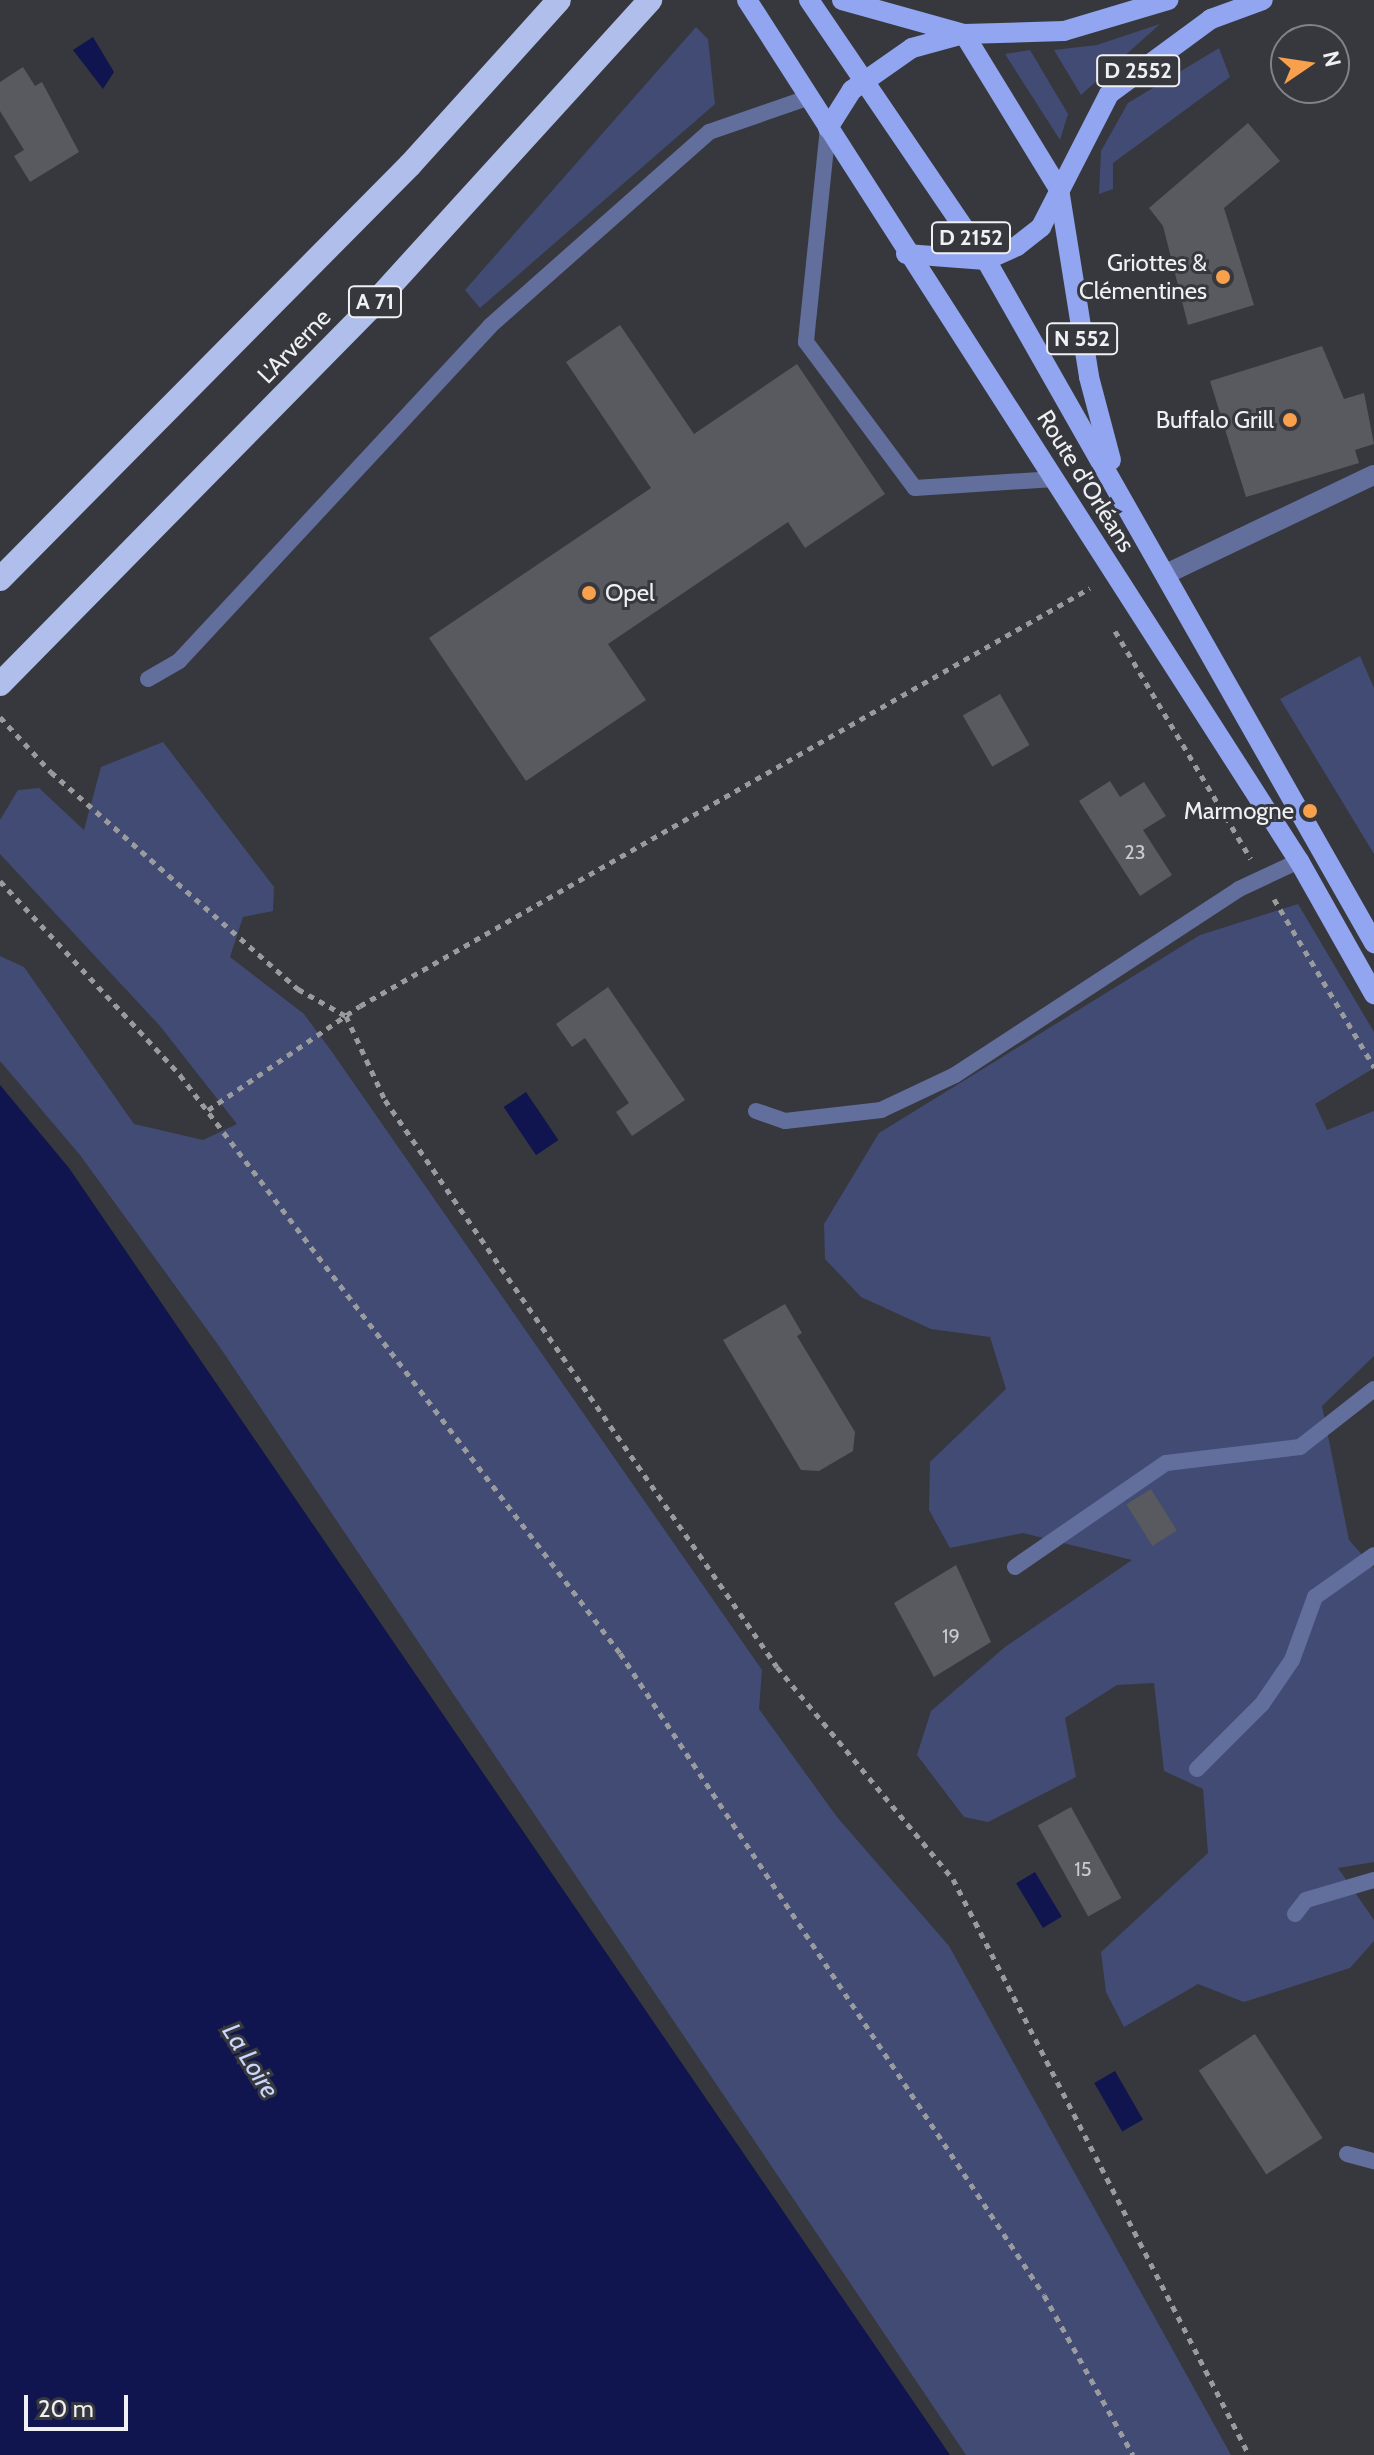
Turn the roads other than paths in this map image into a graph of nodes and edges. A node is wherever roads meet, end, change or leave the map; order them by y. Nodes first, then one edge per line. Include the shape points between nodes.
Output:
1 (559, 0) edge
2 (650, 0) edge
3 (747, 0) edge
4 (809, 0) edge
5 (842, 0) edge
6 (1168, 0) edge
7 (1263, 0) edge
8 (964, 34) junction
9 (864, 79) junction
10 (810, 97) junction
11 (828, 128) junction
12 (1059, 189) junction
13 (906, 254) junction
14 (986, 260) junction
15 (1374, 475) edge
16 (1055, 479) junction
17 (1118, 487) junction
18 (1166, 574) junction
19 (0, 579) edge
20 (148, 679) dead end
21 (0, 684) edge
22 (1299, 861) junction
23 (1374, 943) edge
24 (1374, 994) edge
25 (756, 1111) dead end
26 (1374, 1389) edge
27 (1374, 1555) edge
28 (1015, 1567) dead end
29 (1197, 1769) dead end
30 (1374, 1880) edge
31 (1295, 1914) dead end
32 (1347, 2154) dead end
33 (1374, 2161) edge

1 - 19 highway, L'Arverne via 400,176
2 - 21 highway, L'Arverne / A 71 via 369,309
3 - 10 main road, Route d'Orléans / D 2152
4 - 9 main road, Route d'Orléans / D 2152
5 - 8 main road
6 - 8 main road, D 2552 via 1064,31
7 - 12 main road, D 2552 via 1211,19 1109,94
8 - 9 main road via 900,53
8 - 12 main road
9 - 11 main road
9 - 14 main road, Route d'Orléans / D 2152
10 - 11 main road, Route d'Orléans / D 2152
10 - 20 lane via 709,132 490,326 179,661
11 - 13 main road, Route d'Orléans / D 2152
11 - 16 lane via 818,166 806,342 915,488
12 - 14 main road via 1041,227
12 - 17 main road, N 552 via 1089,377
13 - 14 main road
13 - 16 main road, Route d'Orléans / D 2152
14 - 17 main road, Route d'Orléans / D 2152
15 - 18 street
16 - 22 main road, Route d'Orléans / D 2152
17 - 18 main road, Route d'Orléans / D 2152
18 - 23 main road, Route d'Orléans / D 2152
22 - 24 main road, Route d'Orléans / D 2152
22 - 25 lane via 1262,879 955,1075 881,1110 785,1121
26 - 28 lane via 1300,1447 1166,1463
27 - 29 lane via 1315,1597 1292,1660 1270,1693
30 - 31 lane via 1306,1900
32 - 33 lane

